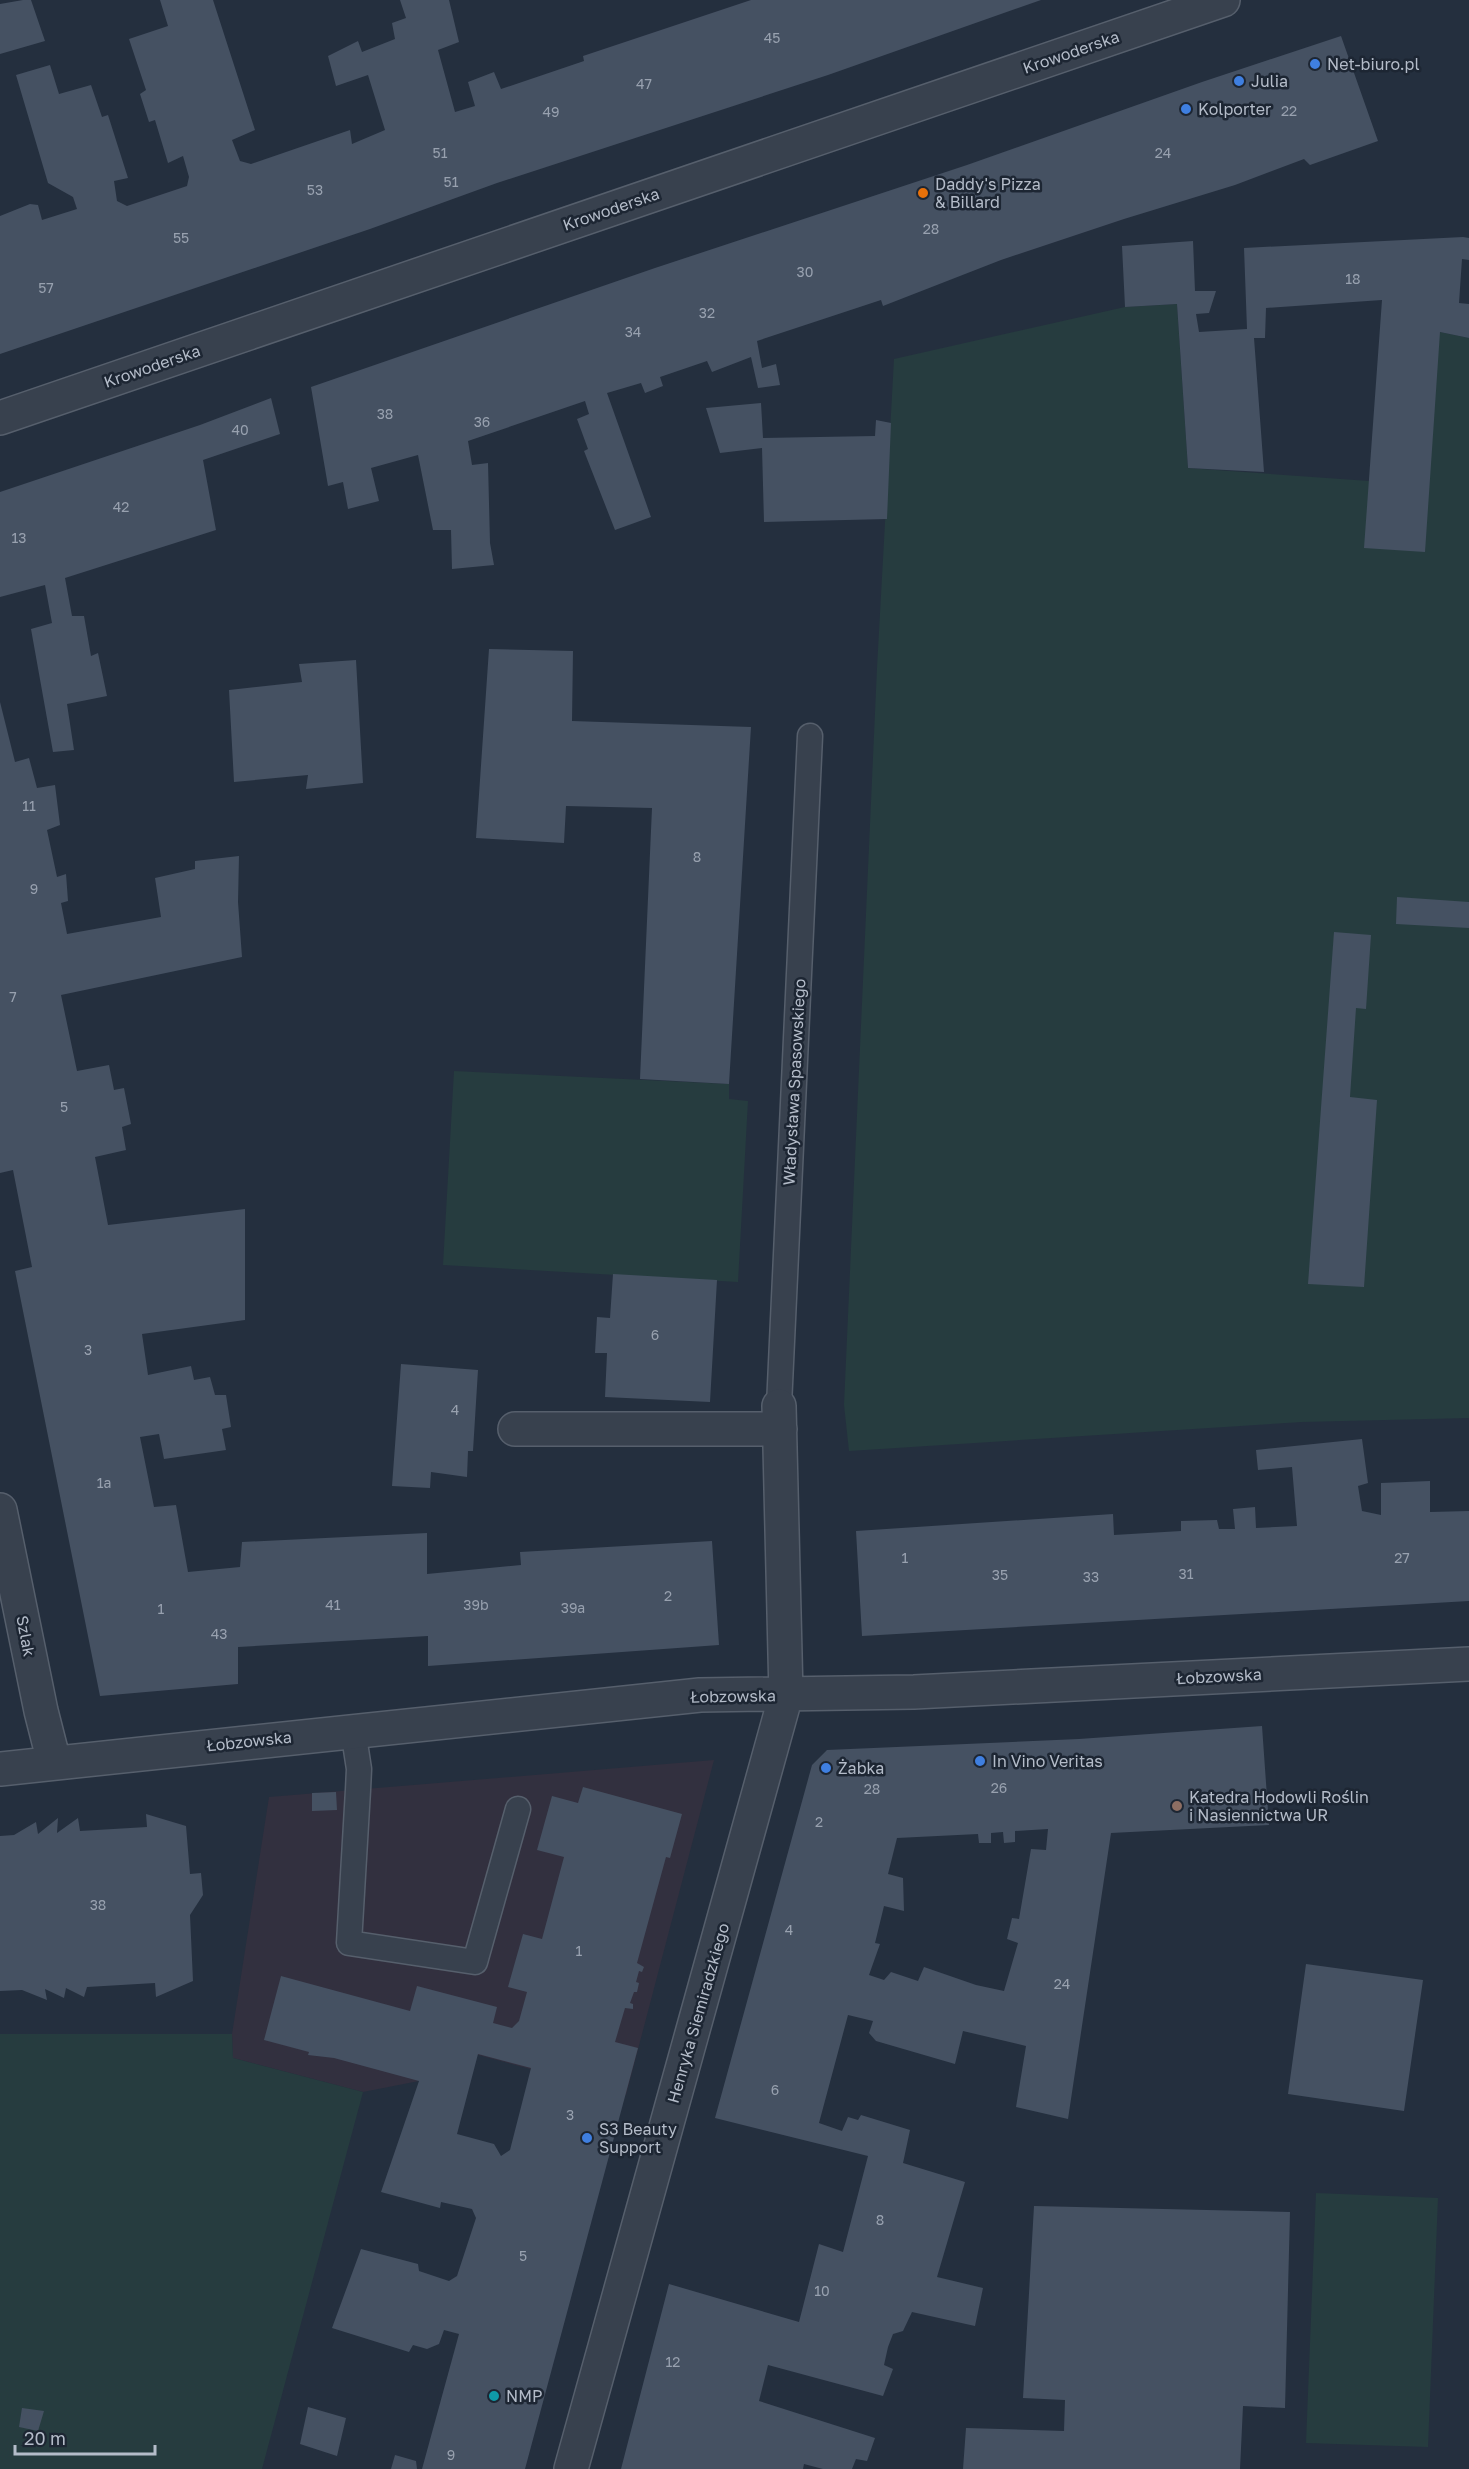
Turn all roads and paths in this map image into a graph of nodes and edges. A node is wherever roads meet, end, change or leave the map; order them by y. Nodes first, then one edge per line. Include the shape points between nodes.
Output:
1 (1223, 0) edge
2 (0, 418) edge
3 (810, 736) dead end
4 (779, 1417) junction
5 (515, 1429) dead end
6 (0, 1510) edge
7 (1469, 1664) edge
8 (786, 1695) junction
9 (353, 1730) junction
10 (54, 1762) junction
11 (0, 1768) edge
12 (518, 1809) dead end
13 (571, 2469) edge

1 - 2 street, Krowoderska
3 - 4 lane, Władysława Spasowskiego
4 - 5 street
4 - 8 street, Władysława Spasowskiego
6 - 10 street, Szlak
7 - 8 street, Łobzowska
8 - 9 street, Łobzowska via 700,1695
8 - 13 street, Henryka Siemiradzkiego
9 - 10 street, Łobzowska
9 - 12 lane via 358,1790 349,1943 476,1962
10 - 11 street, Łobzowska

